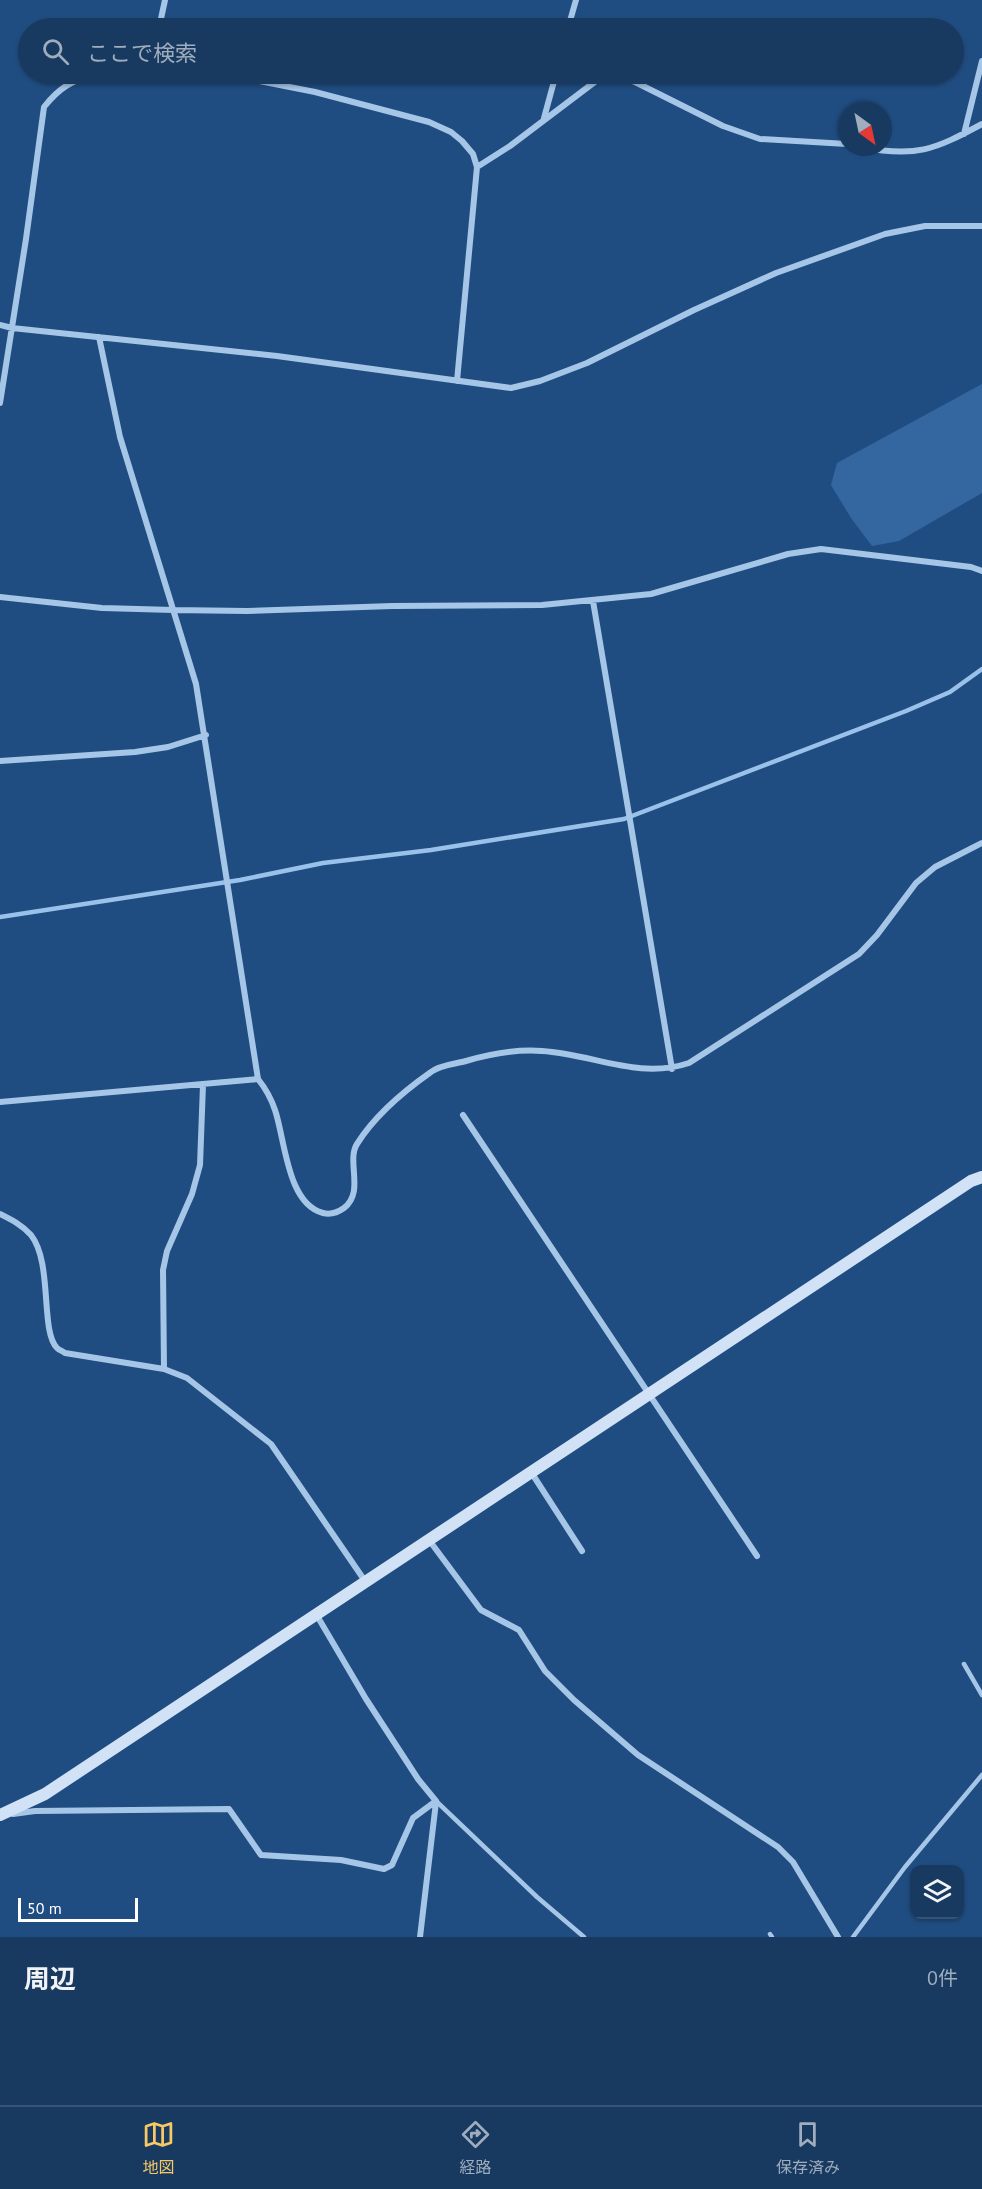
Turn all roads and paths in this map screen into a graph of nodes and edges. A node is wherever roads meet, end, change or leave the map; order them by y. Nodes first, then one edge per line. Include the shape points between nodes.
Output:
1 (165, 0) edge
2 (576, 0) edge
3 (161, 18) edge
4 (571, 18) edge
5 (982, 61) edge
6 (69, 84) edge
7 (276, 84) edge
8 (553, 84) edge
9 (592, 84) edge
10 (639, 84) edge
11 (543, 119) junction
12 (982, 124) edge
13 (964, 134) junction
14 (838, 143) edge
15 (892, 153) edge
16 (477, 167) junction
17 (982, 226) edge
18 (0, 325) edge
19 (12, 328) junction
20 (99, 338) junction
21 (457, 381) junction
22 (0, 403) edge
23 (982, 571) edge
24 (0, 597) edge
25 (592, 601) junction
26 (173, 610) junction
27 (206, 735) junction
28 (0, 761) edge
29 (982, 843) edge
30 (672, 1069) junction
31 (258, 1079) junction
32 (203, 1085) junction
33 (0, 1102) edge
34 (463, 1115) dead end
35 (982, 1177) edge
36 (0, 1214) edge
37 (164, 1369) junction
38 (649, 1393) junction
39 (530, 1472) junction
40 (429, 1539) junction
41 (582, 1551) dead end
42 (757, 1556) dead end
43 (365, 1581) junction
44 (316, 1614) junction
45 (964, 1664) dead end
46 (982, 1695) edge
47 (982, 1775) edge
48 (436, 1801) junction
49 (2, 1815) edge
50 (420, 1937) edge
51 (584, 1937) edge
52 (838, 1937) edge
53 (853, 1937) edge

1 - 3 street
2 - 4 street
5 - 13 street
6 - 19 street via 44,107
7 - 16 street via 429,122 462,141
8 - 11 street
9 - 11 street
10 - 14 street via 723,126 760,139
11 - 16 street
12 - 13 street
13 - 15 street via 936,147
16 - 21 street
17 - 21 street via 925,226 885,234 776,273 587,363 540,381 511,388
18 - 19 street
19 - 20 street
19 - 22 street
20 - 21 street via 277,356
20 - 26 street via 120,437
23 - 25 street via 821,549 788,554 651,594
24 - 26 street via 102,608
25 - 26 street
25 - 30 street
26 - 27 street via 196,684
27 - 28 street via 135,752
27 - 31 street
29 - 30 street via 935,867 916,883 859,954 689,1063
30 - 31 street via 649,1070 542,1051 493,1053 434,1070 377,1116 355,1147 354,1191 349,1204 337,1213 325,1213 305,1202 294,1182 268,1092
31 - 32 street
32 - 33 street
32 - 37 street via 200,1165 163,1270
34 - 38 street
35 - 38 street
36 - 37 street via 17,1222 38,1246 56,1347 65,1353
37 - 43 street via 187,1378 271,1444
38 - 39 street
38 - 42 street
39 - 40 street
39 - 41 street
40 - 43 street
40 - 52 street via 481,1610 519,1630 545,1671 574,1700 638,1755 778,1847 793,1862
43 - 44 street
44 - 48 street via 366,1699
44 - 49 street via 45,1794
45 - 46 lane
47 - 53 lane
48 - 49 street via 413,1818 392,1865 384,1869 341,1860 261,1855 229,1809 34,1811
48 - 50 street
48 - 51 lane

